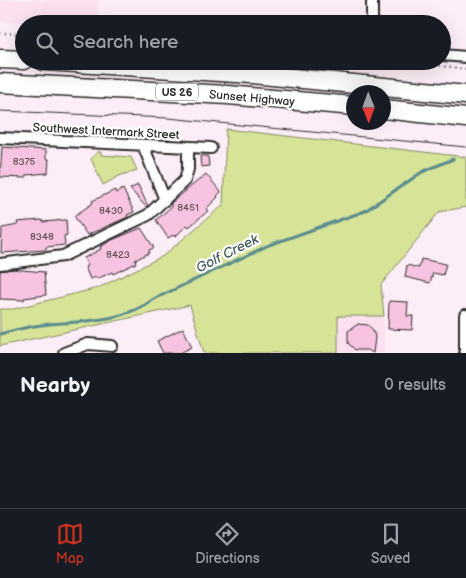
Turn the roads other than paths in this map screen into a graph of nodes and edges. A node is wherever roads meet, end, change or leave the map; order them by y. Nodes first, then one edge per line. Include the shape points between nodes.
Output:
1 (372, 0) edge
2 (372, 15) edge
3 (451, 56) edge
4 (466, 57) edge
5 (0, 59) edge
6 (15, 60) edge
7 (188, 70) edge
8 (0, 83) edge
9 (466, 95) edge
10 (346, 105) edge
11 (391, 110) edge
12 (466, 118) edge
13 (0, 138) edge
14 (143, 145) junction
15 (188, 147) junction
16 (211, 148) dead end
17 (165, 200) junction
18 (0, 264) edge
19 (465, 315) edge
20 (112, 346) dead end
21 (64, 353) edge
22 (465, 353) edge

1 - 2 street
3 - 4 street
5 - 6 highway
7 - 9 highway, Sunset Highway / US 26
8 - 10 highway, Sunset Highway / US 26
11 - 12 highway
13 - 14 street, Southwest Intermark Street
14 - 15 street, Southwest Intermark Street
14 - 17 street
15 - 16 street, Southwest Intermark Street
15 - 17 street via 186,177
17 - 18 street via 148,215 76,252
19 - 22 street
20 - 21 street via 88,344

